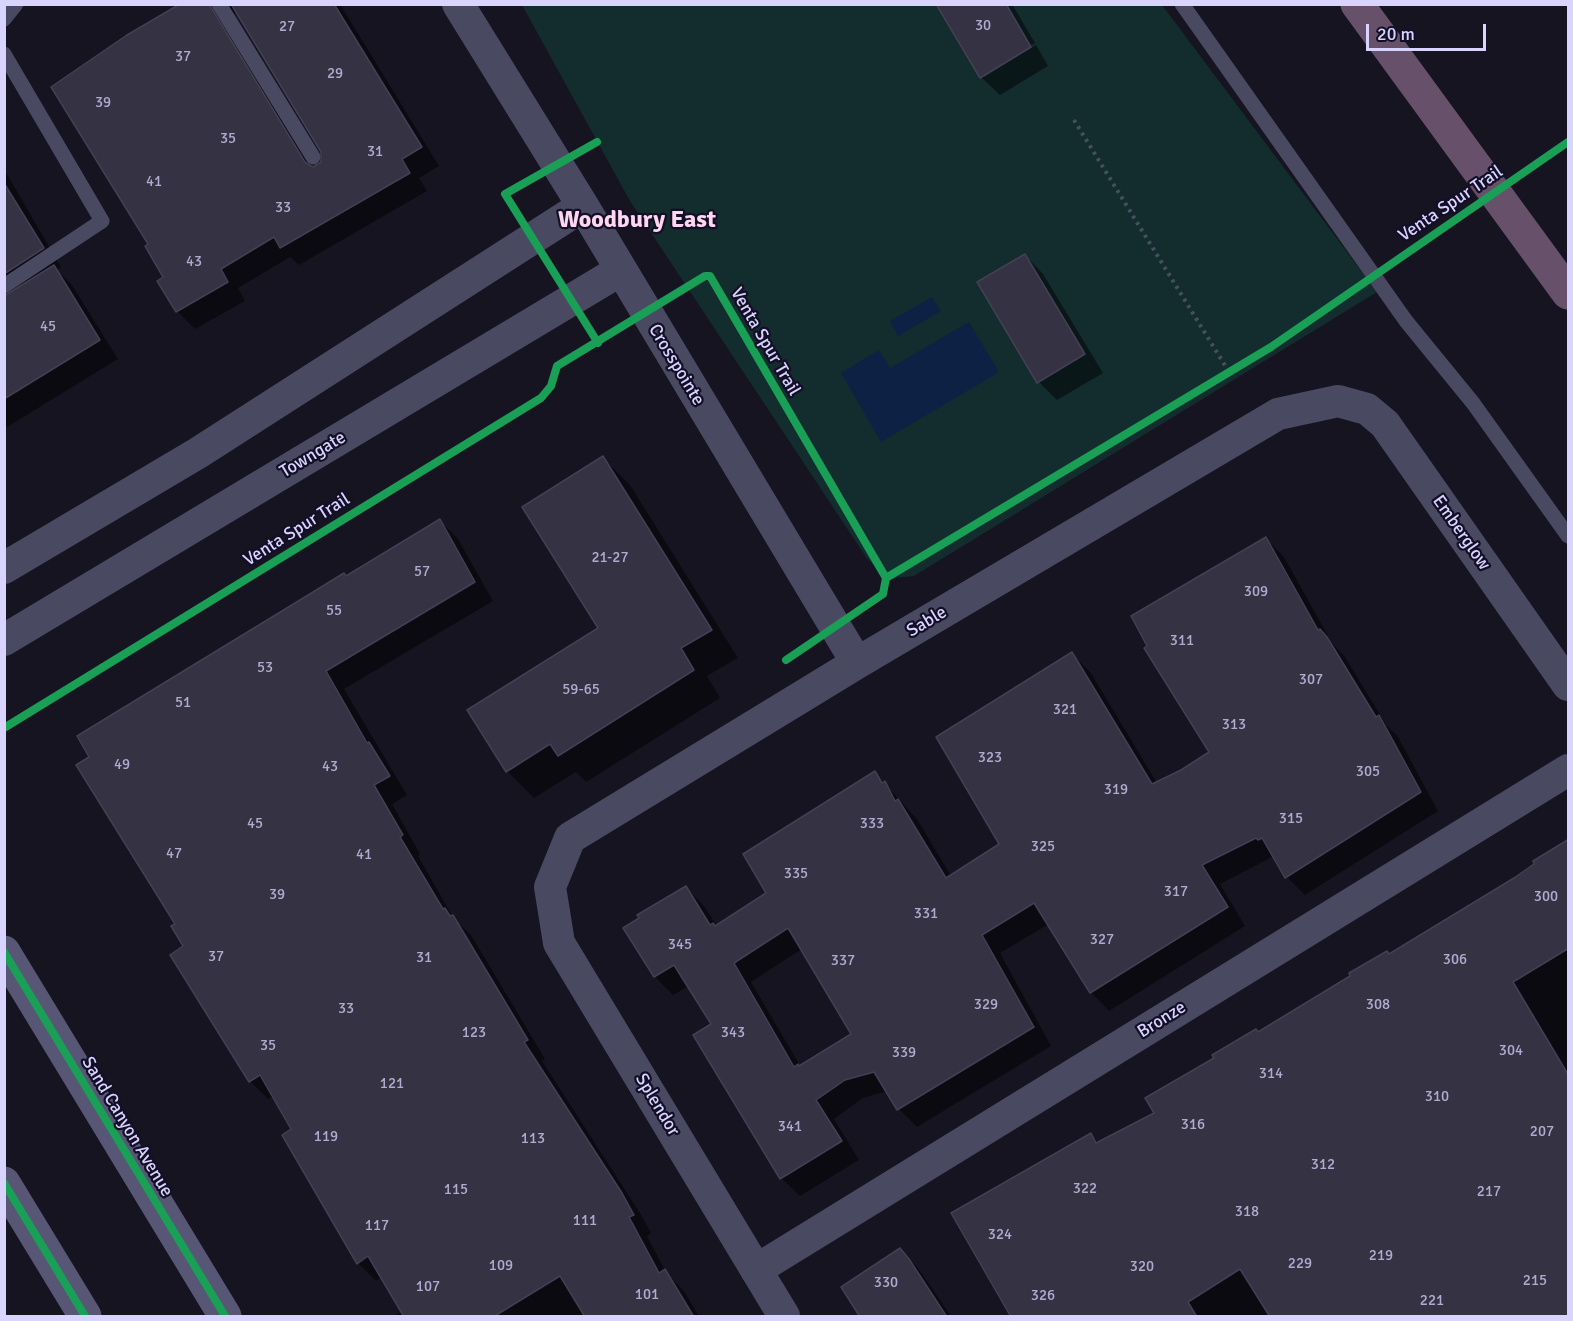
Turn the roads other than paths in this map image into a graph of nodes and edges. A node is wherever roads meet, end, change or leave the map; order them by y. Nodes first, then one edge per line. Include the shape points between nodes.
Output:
1 (16, 4) edge
2 (219, 4) edge
3 (458, 4) edge
4 (1182, 4) edge
5 (1358, 4) edge
6 (4, 19) edge
7 (4, 54) edge
8 (313, 157) dead end
9 (583, 206) junction
10 (621, 270) junction
11 (4, 286) edge
12 (1569, 293) edge
13 (1338, 401) joint
14 (1569, 536) edge
15 (4, 568) edge
16 (4, 640) edge
17 (857, 663) junction
18 (1569, 685) edge
19 (1569, 770) edge
20 (550, 887) joint
21 (4, 952) edge
22 (4, 1183) edge
23 (756, 1270) junction
24 (85, 1317) edge
25 (225, 1317) edge
26 (784, 1317) edge

1 - 6 lane
2 - 8 lane
3 - 9 street, Crosspointe
4 - 14 lane via 1406,321 1473,403
5 - 12 highway
7 - 11 lane via 102,221
9 - 10 street, Crosspointe
9 - 15 street via 198,453
10 - 16 street, Towngate
10 - 17 street, Crosspointe
13 - 17 street, Sable via 1278,414
13 - 18 street, Emberglow via 1367,410 1385,424
17 - 20 street, Sable via 570,838
19 - 23 street, Bronze
20 - 23 street, Splendor via 559,943
21 - 25 main road, Sand Canyon Avenue
22 - 24 main road
23 - 26 street, Splendor

